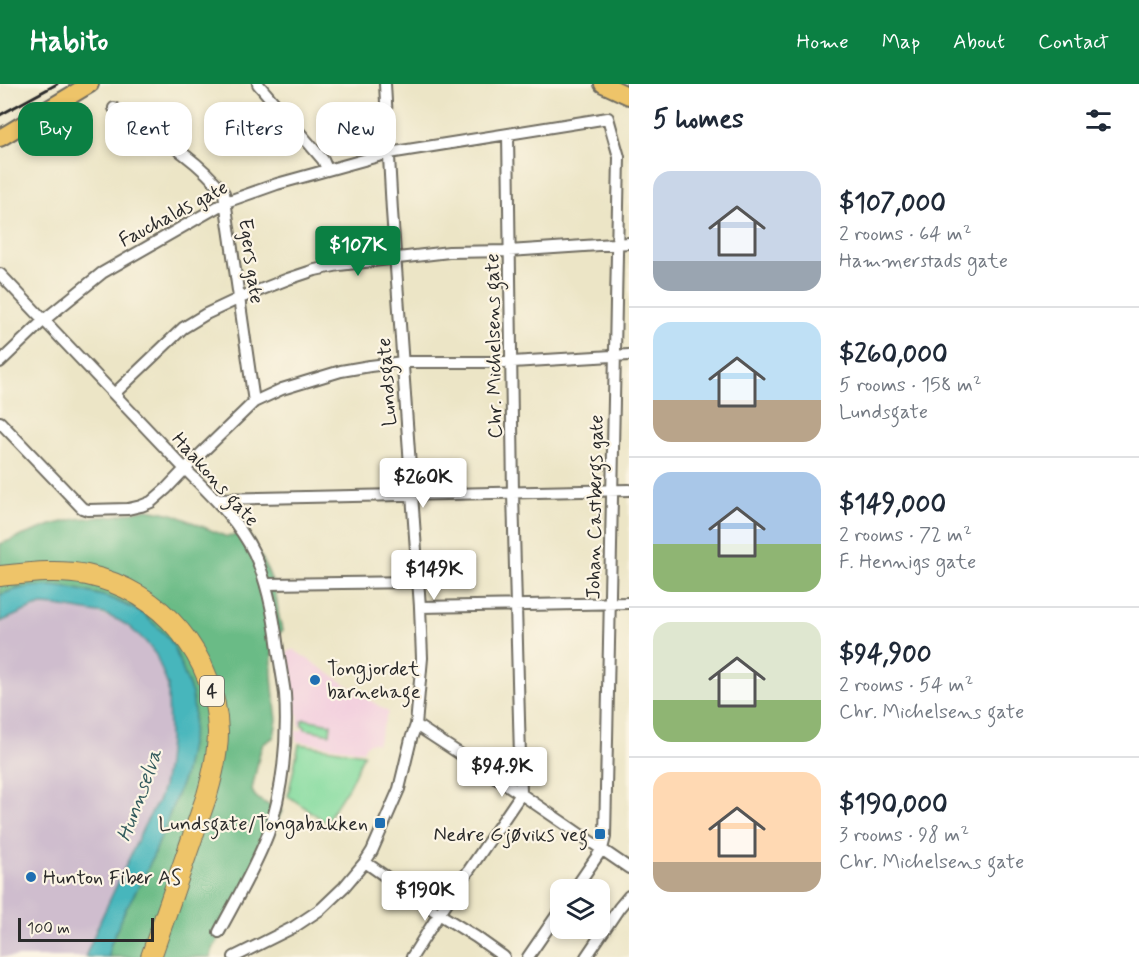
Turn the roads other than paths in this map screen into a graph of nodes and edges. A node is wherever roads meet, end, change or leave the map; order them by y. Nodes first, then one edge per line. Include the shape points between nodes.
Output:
1 (90, 84) edge
2 (258, 84) edge
3 (385, 84) edge
4 (603, 84) edge
5 (629, 96) edge
6 (386, 102) edge
7 (608, 118) joint
8 (508, 134) junction
9 (1, 138) edge
10 (396, 152) edge
11 (185, 156) edge
12 (377, 156) edge
13 (389, 156) edge
14 (327, 169) junction
15 (226, 202) junction
16 (623, 243) edge
17 (509, 251) junction
18 (395, 259) junction
19 (0, 274) edge
20 (240, 298) junction
21 (44, 320) junction
22 (629, 355) edge
23 (615, 356) junction
24 (0, 362) edge
25 (403, 362) junction
26 (512, 362) junction
27 (114, 394) junction
28 (254, 402) junction
29 (0, 422) edge
30 (184, 469) junction
31 (629, 490) edge
32 (612, 491) junction
33 (513, 493) junction
34 (412, 495) junction
35 (215, 499) junction
36 (0, 576) edge
37 (418, 582) junction
38 (267, 584) junction
39 (611, 603) junction
40 (629, 603) edge
41 (516, 605) junction
42 (420, 607) junction
43 (416, 726) junction
44 (521, 794) junction
45 (602, 849) junction
46 (365, 862) junction
47 (629, 868) edge
48 (582, 879) edge
49 (629, 896) edge
50 (439, 914) junction
51 (550, 925) edge
52 (219, 932) dead end
53 (151, 957) edge
54 (234, 957) edge
55 (412, 957) edge
56 (504, 957) edge
57 (528, 957) edge
58 (586, 957) edge

1 - 9 main road
2 - 14 street
3 - 6 street, Lundsgate
4 - 5 main road
7 - 8 street, Fauchalds gate
7 - 16 street, Johan Castbergs gate via 619,157
8 - 10 street, Fauchalds gate
8 - 17 street, Chr. Michelsens gate
11 - 15 street, Egers gate via 224,193
12 - 14 street, Fauchalds gate
13 - 18 street, Lundsgate
14 - 15 street, Fauchalds gate
15 - 20 street, Egers gate
15 - 21 street, Fauchalds gate via 111,267
16 - 17 street
16 - 23 street, Johan Castbergs gate
17 - 18 street via 449,252
17 - 26 street, Chr. Michelsens gate
18 - 20 street via 315,270
18 - 25 street, Lundsgate
19 - 21 street, Haakons gate
20 - 27 street via 183,328
20 - 28 street, Egers gate
21 - 24 street, Fauchalds gate
21 - 27 street, Haakons gate
22 - 23 street
23 - 26 street
23 - 32 street, Johan Castbergs gate
25 - 26 street
25 - 28 street via 340,371
25 - 34 street, Lundsgate
26 - 33 street, Chr. Michelsens gate
27 - 30 street, Haakons gate
28 - 30 street
29 - 30 street via 88,510 128,508 151,502
30 - 35 street, Haakons gate
31 - 32 street
32 - 33 street
32 - 39 street, Johan Castbergs gate
33 - 34 street
33 - 41 street, Chr. Michelsens gate
34 - 35 street
34 - 37 street, Lundsgate
35 - 38 street, Haakons gate via 254,552
36 - 53 highway, 4 via 75,573 121,586 176,625 206,674 217,723 214,768
37 - 38 street
37 - 42 street, Lundsgate
38 - 52 street, Haakons gate via 284,693 286,726 280,783 266,839
39 - 40 street
39 - 41 street
39 - 45 street, Johan Castbergs gate
41 - 42 street
41 - 44 street, Chr. Michelsens gate
42 - 43 street, Lundsgate via 422,658
43 - 44 street
43 - 46 street, Lundsgate via 399,789
44 - 45 street
44 - 50 street
45 - 47 street
45 - 48 street, Johan Castbergs gate
46 - 50 street
46 - 54 street, Lundsgate via 333,898 308,918
49 - 58 street
50 - 55 street
50 - 56 street
51 - 57 street

